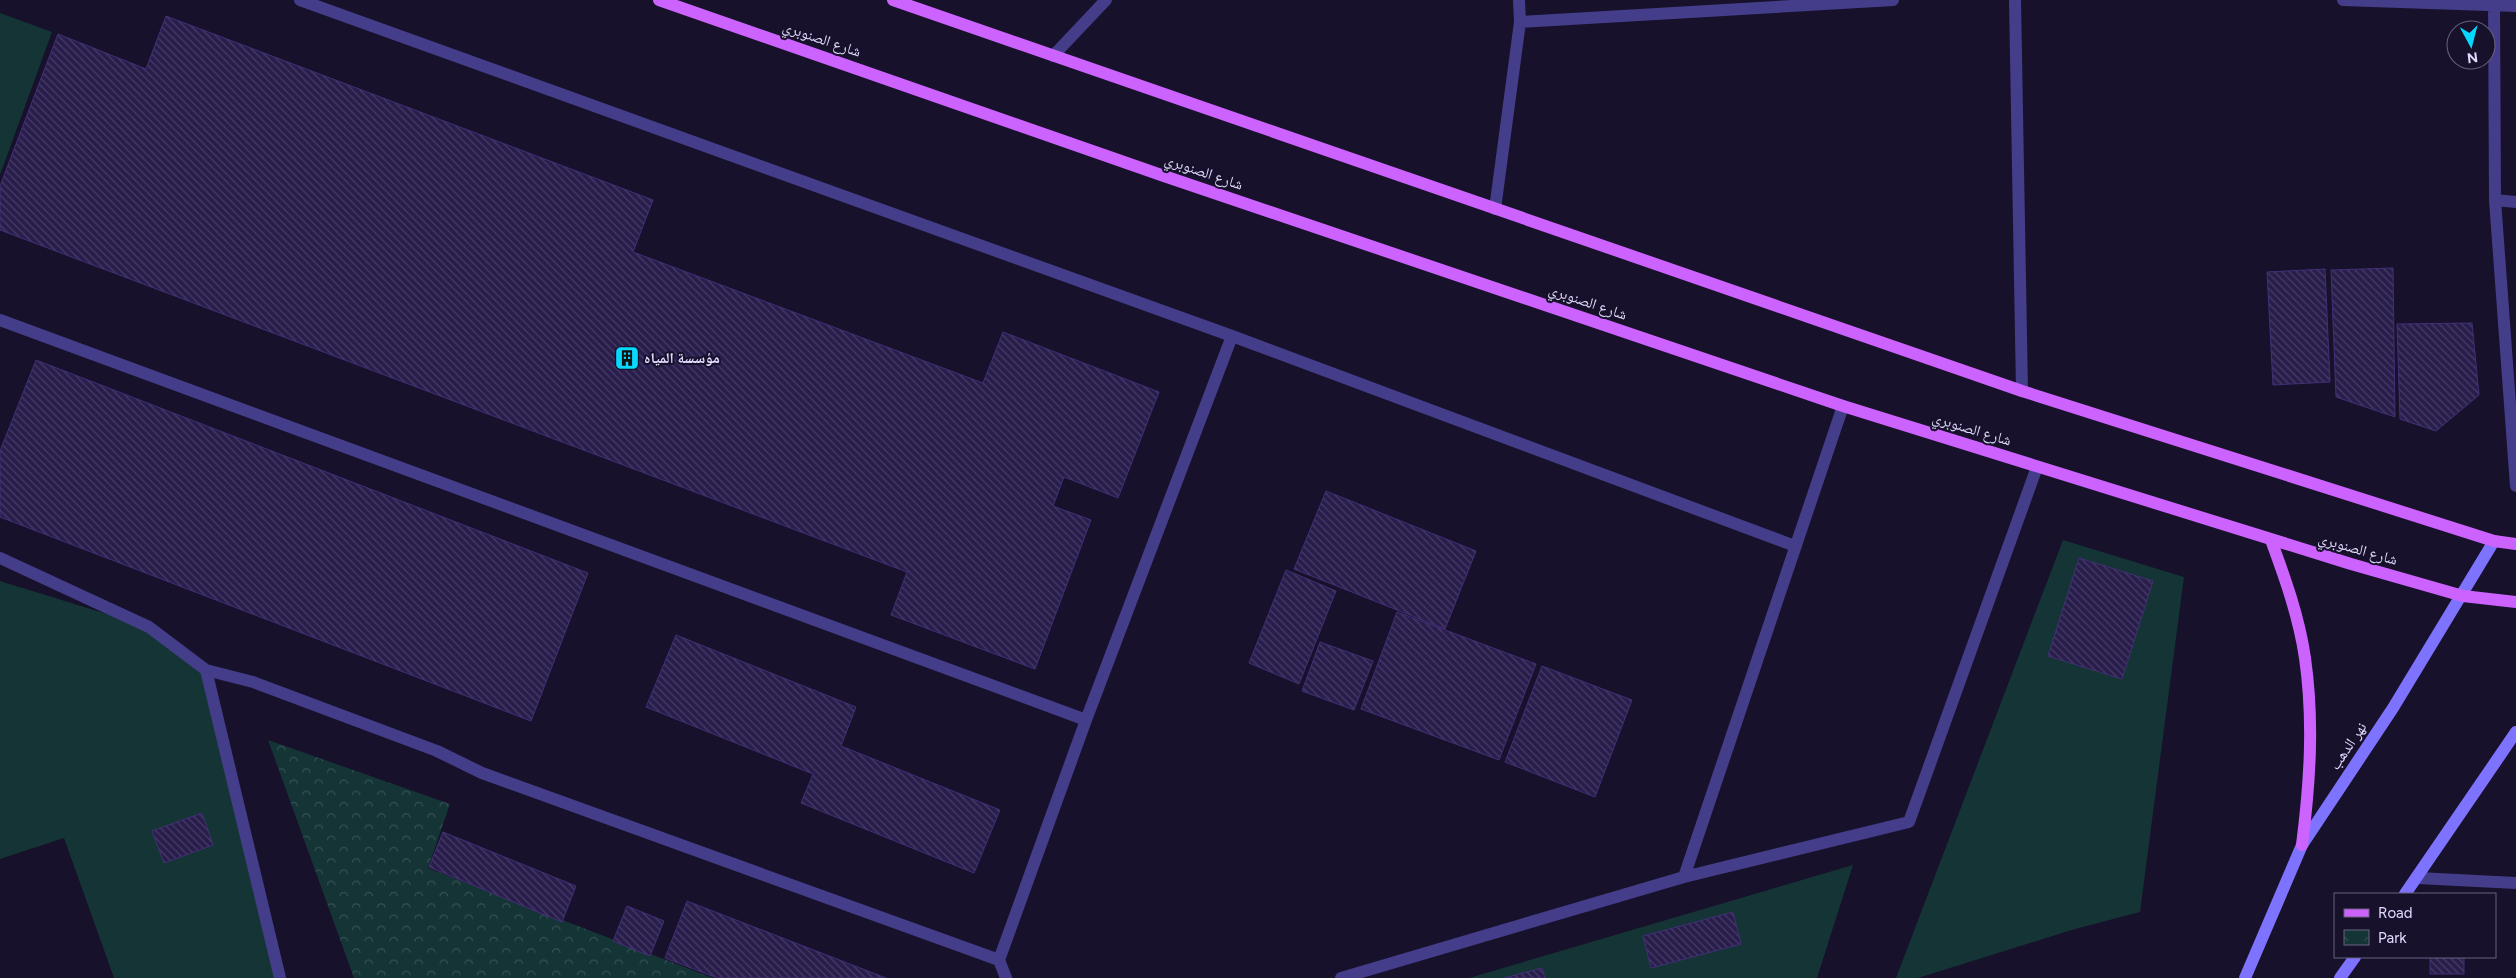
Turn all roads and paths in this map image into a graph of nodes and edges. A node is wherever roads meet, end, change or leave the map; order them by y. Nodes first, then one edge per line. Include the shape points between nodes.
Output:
1 (300, 0) edge
2 (658, 0) edge
3 (893, 0) edge
4 (1106, 0) edge
5 (1519, 0) edge
6 (1894, 0) edge
7 (2015, 0) edge
8 (2343, 0) edge
9 (2494, 2) edge
10 (2516, 6) edge
11 (1520, 22) junction
12 (1053, 56) junction
13 (2494, 200) junction
14 (2516, 202) edge
15 (1495, 208) junction
16 (0, 320) edge
17 (1232, 336) junction
18 (2022, 391) junction
19 (1843, 406) junction
20 (2037, 467) junction
21 (2516, 486) edge
22 (2271, 540) junction
23 (2494, 541) junction
24 (2516, 544) edge
25 (1795, 546) junction
26 (0, 558) edge
27 (2463, 596) junction
28 (2516, 602) edge
29 (206, 670) junction
30 (1086, 720) junction
31 (2516, 732) edge
32 (2302, 845) junction
33 (1684, 877) junction
34 (2418, 878) junction
35 (2516, 883) edge
36 (2406, 893) edge
37 (2354, 958) edge
38 (999, 960) junction
39 (280, 978) edge
40 (1006, 978) edge
41 (1341, 978) edge
42 (2245, 978) edge
43 (2340, 978) edge

1 - 17 street
2 - 19 main road, شارع الصنوبري
3 - 12 main road
4 - 12 street
5 - 11 street
6 - 11 street
7 - 18 street
8 - 9 street
9 - 10 street
9 - 13 street
11 - 15 street
12 - 15 main road
13 - 14 street
13 - 21 street
15 - 18 main road
16 - 30 street
17 - 25 street
17 - 30 street
18 - 23 main road
19 - 20 main road, شارع الصنوبري
19 - 25 street
20 - 22 main road, شارع الصنوبري
20 - 33 street via 1909,822
22 - 27 main road, شارع الصنوبري
22 - 32 main road via 2291,597 2303,648 2311,717 2310,777
23 - 24 main road
23 - 27 main road, نهر الدهب
25 - 33 street
26 - 29 street via 149,627
27 - 28 main road, شارع الصنوبري
27 - 32 main road, نهر الدهب
29 - 38 street via 253,682 437,751 482,772
29 - 39 street
30 - 38 street
31 - 34 main road
32 - 42 main road, نهر الدهب
33 - 41 street
34 - 35 street
34 - 36 main road
37 - 43 main road
38 - 40 street

